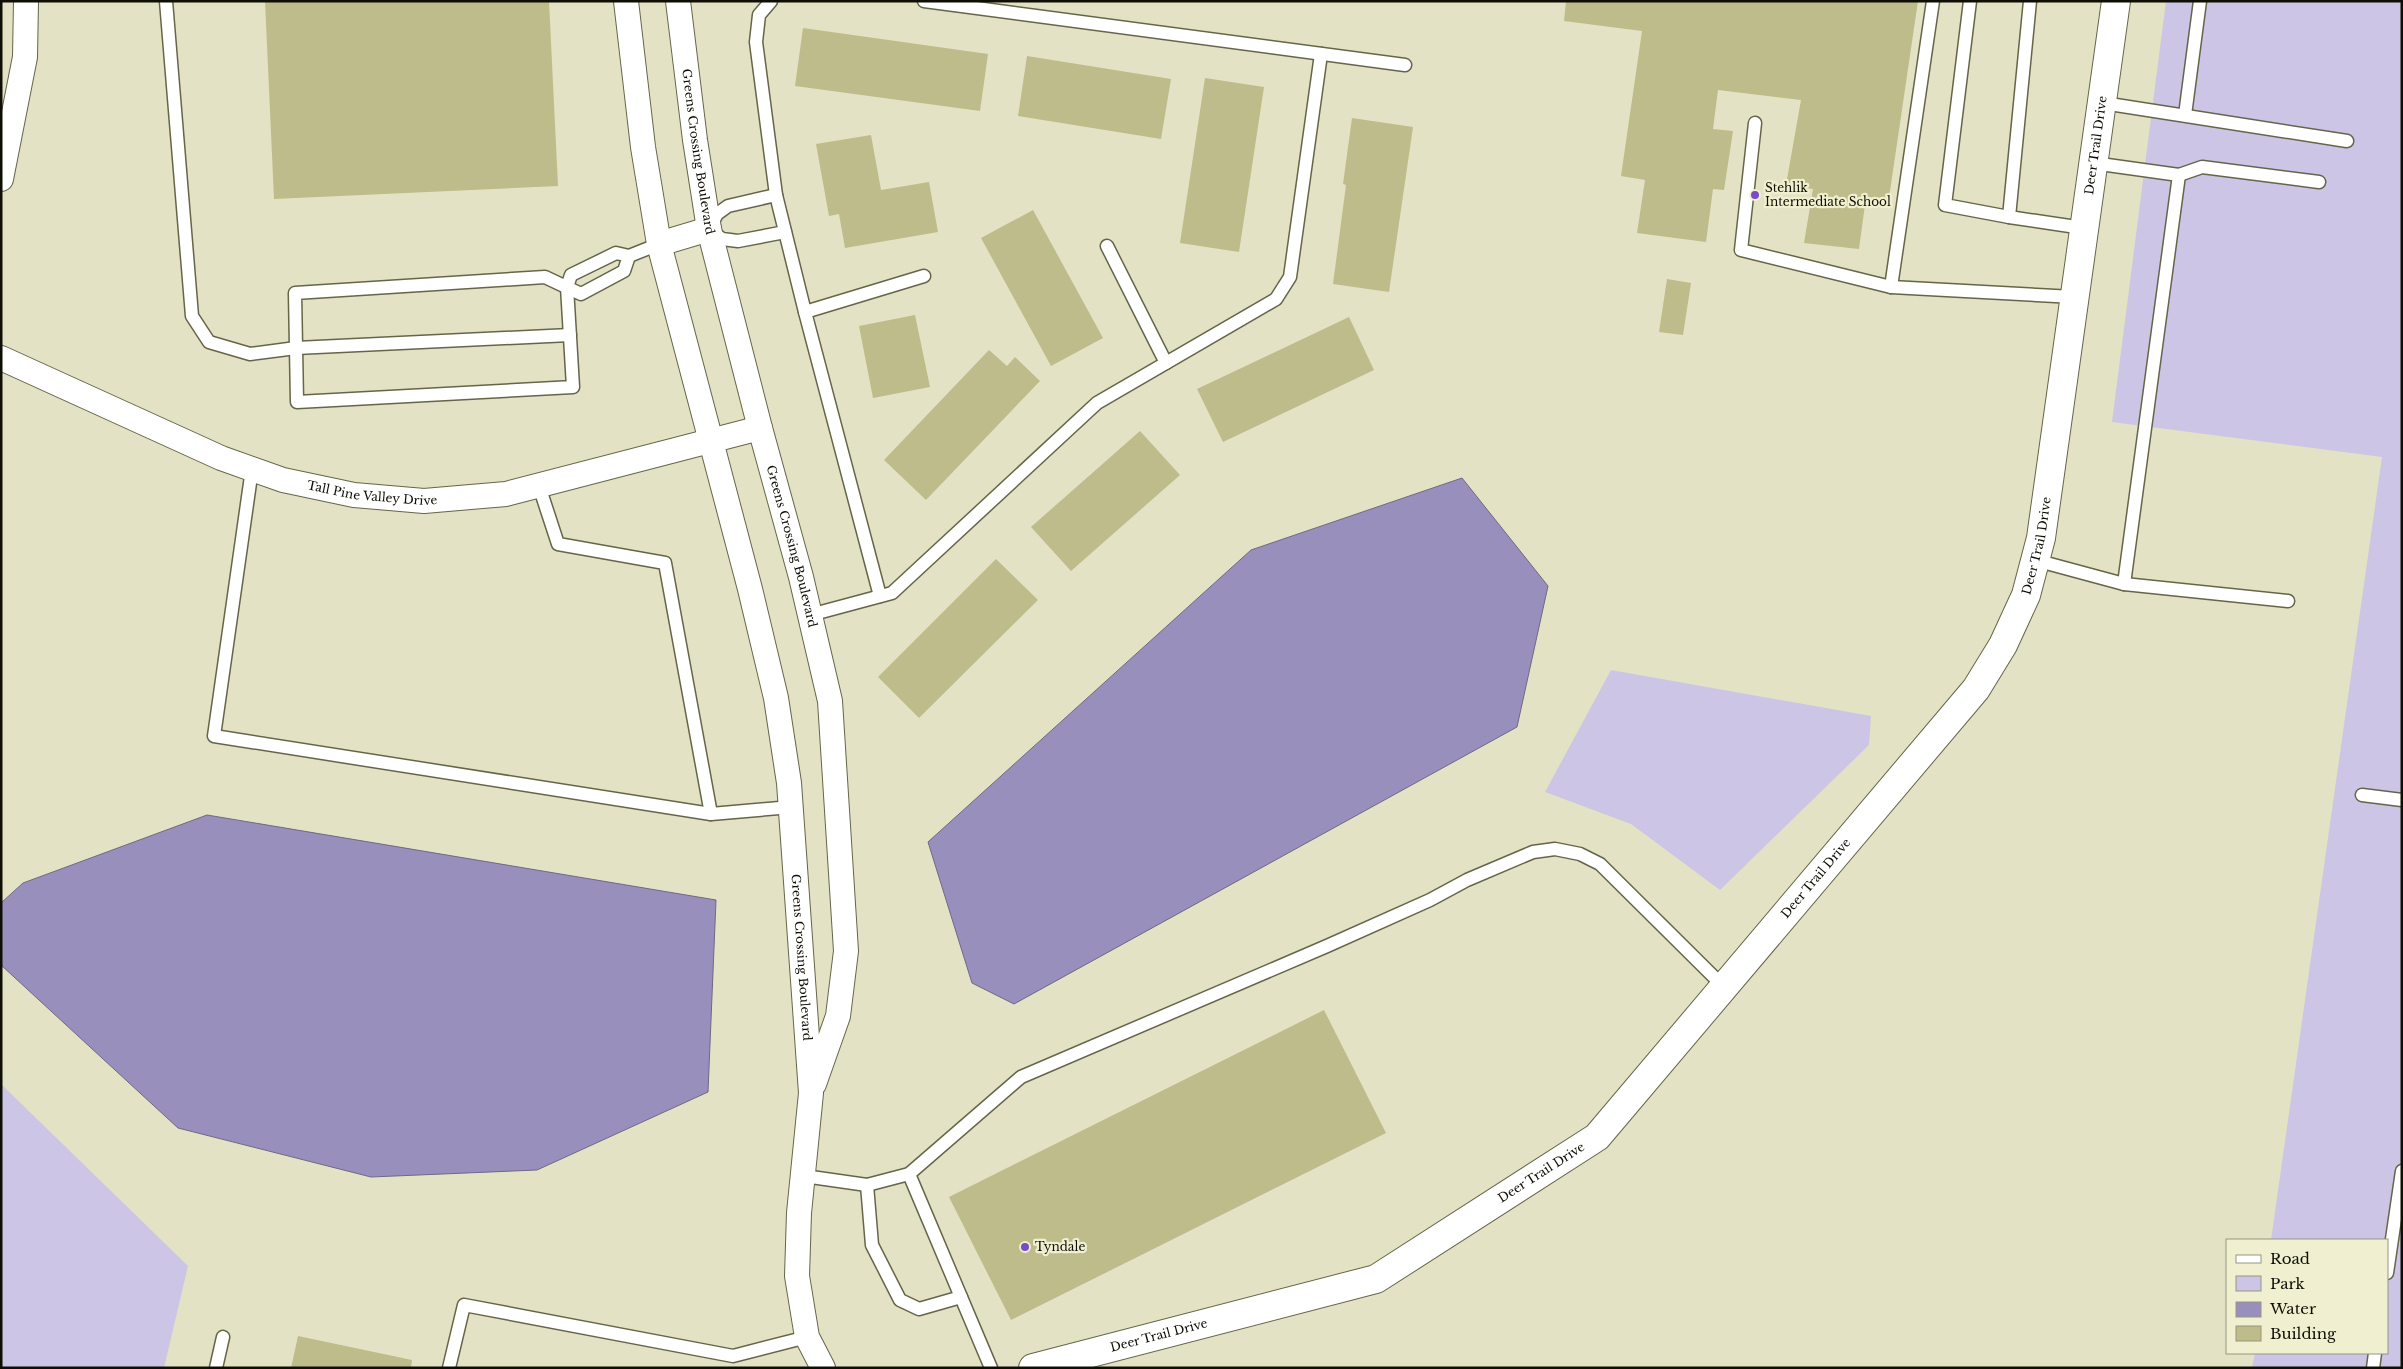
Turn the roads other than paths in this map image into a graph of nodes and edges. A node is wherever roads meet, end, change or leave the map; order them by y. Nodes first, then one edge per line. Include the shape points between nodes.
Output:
1 (26, 1) edge
2 (166, 1) edge
3 (626, 1) edge
4 (678, 1) edge
5 (771, 1) edge
6 (924, 1) edge
7 (1933, 1) edge
8 (1970, 1) edge
9 (2030, 1) edge
10 (2116, 1) edge
11 (2200, 1) edge
12 (1321, 54) junction
13 (1404, 65) dead end
14 (2103, 103) junction
15 (2185, 116) junction
16 (1755, 123) dead end
17 (2347, 141) dead end
18 (2093, 163) junction
19 (2178, 175) junction
20 (1, 179) edge
21 (2319, 182) dead end
22 (776, 195) junction
23 (2009, 217) junction
24 (2083, 228) junction
25 (709, 229) junction
26 (785, 232) junction
27 (659, 244) junction
28 (1107, 246) dead end
29 (629, 256) junction
30 (924, 276) dead end
31 (567, 286) junction
32 (1891, 287) junction
33 (2074, 297) junction
34 (805, 312) junction
35 (570, 334) junction
36 (296, 348) junction
37 (1, 358) edge
38 (1166, 363) junction
39 (760, 428) junction
40 (711, 441) junction
41 (252, 469) junction
42 (539, 486) junction
43 (2035, 560) junction
44 (2124, 584) junction
45 (880, 596) junction
46 (2288, 601) dead end
47 (810, 615) junction
48 (2362, 795) dead end
49 (2402, 800) edge
50 (791, 807) junction
51 (711, 814) junction
52 (1724, 987) junction
53 (811, 1093) junction
54 (2402, 1171) edge
55 (909, 1174) junction
56 (804, 1176) junction
57 (866, 1185) junction
58 (2388, 1265) edge
59 (961, 1297) junction
60 (223, 1337) dead end
61 (807, 1337) junction
62 (2375, 1354) edge
63 (216, 1368) edge
64 (449, 1368) edge
65 (823, 1368) edge
66 (991, 1368) edge
67 (1033, 1368) edge
68 (2373, 1368) edge

1 - 20 street via 25,57
2 - 36 lane via 192,316 209,342 217,345 250,354
3 - 27 street, Greens Crossing Boulevard
4 - 25 street, Greens Crossing Boulevard
5 - 22 lane via 759,15 756,42
6 - 12 lane
7 - 32 lane
8 - 23 lane via 1945,205
9 - 23 lane
10 - 14 street, Deer Trail Drive
11 - 15 lane
12 - 13 lane
12 - 38 lane via 1290,277 1276,299
14 - 15 lane
14 - 18 street, Deer Trail Drive
15 - 17 lane
16 - 32 lane via 1741,250
18 - 19 lane
18 - 24 street, Deer Trail Drive
19 - 21 lane via 2202,167
19 - 44 lane
22 - 25 lane via 728,206 717,214
22 - 26 lane
23 - 24 lane
24 - 33 street, Deer Trail Drive
25 - 26 lane via 722,239 738,241
25 - 27 street
25 - 39 street, Greens Crossing Boulevard
26 - 34 lane
27 - 29 lane
27 - 40 street, Greens Crossing Boulevard
28 - 38 lane
29 - 31 lane via 616,253 589,266 571,275
29 - 31 lane via 624,271 581,294
30 - 34 lane
31 - 35 lane
31 - 36 lane via 545,277 295,294
32 - 33 lane
33 - 43 street, Deer Trail Drive via 2041,538
34 - 45 lane
35 - 36 lane
35 - 36 lane via 573,387 297,402
37 - 41 street, Tall Pine Valley Drive
38 - 45 lane via 1097,403 892,593
39 - 40 street, Tall Pine Valley Drive
39 - 47 street, Greens Crossing Boulevard
40 - 42 street, Tall Pine Valley Drive
40 - 50 street, Greens Crossing Boulevard via 776,698
41 - 42 street, Tall Pine Valley Drive via 283,480 354,496 424,501 506,494
41 - 51 lane via 214,736
42 - 51 lane via 558,544 665,563
43 - 44 lane
43 - 52 street, Deer Trail Drive via 2026,595 2003,645 1976,689
44 - 46 lane
45 - 47 lane
47 - 53 street, Greens Crossing Boulevard via 830,701 846,951 838,1016
48 - 49 lane
50 - 51 lane
50 - 53 street, Greens Crossing Boulevard
52 - 55 lane via 1600,864 1580,854 1555,850 1533,852 1327,946 1021,1077
52 - 67 street, Deer Trail Drive via 1597,1137 1376,1279
53 - 56 street, Greens Crossing Boulevard
54 - 58 lane
55 - 57 lane
55 - 59 lane
56 - 57 lane
56 - 61 street, Greens Crossing Boulevard via 797,1276
57 - 59 lane via 872,1245 900,1300 919,1309
59 - 66 lane
60 - 63 lane
61 - 64 lane via 733,1356 464,1305
61 - 65 street, Greens Crossing Boulevard
62 - 68 lane

